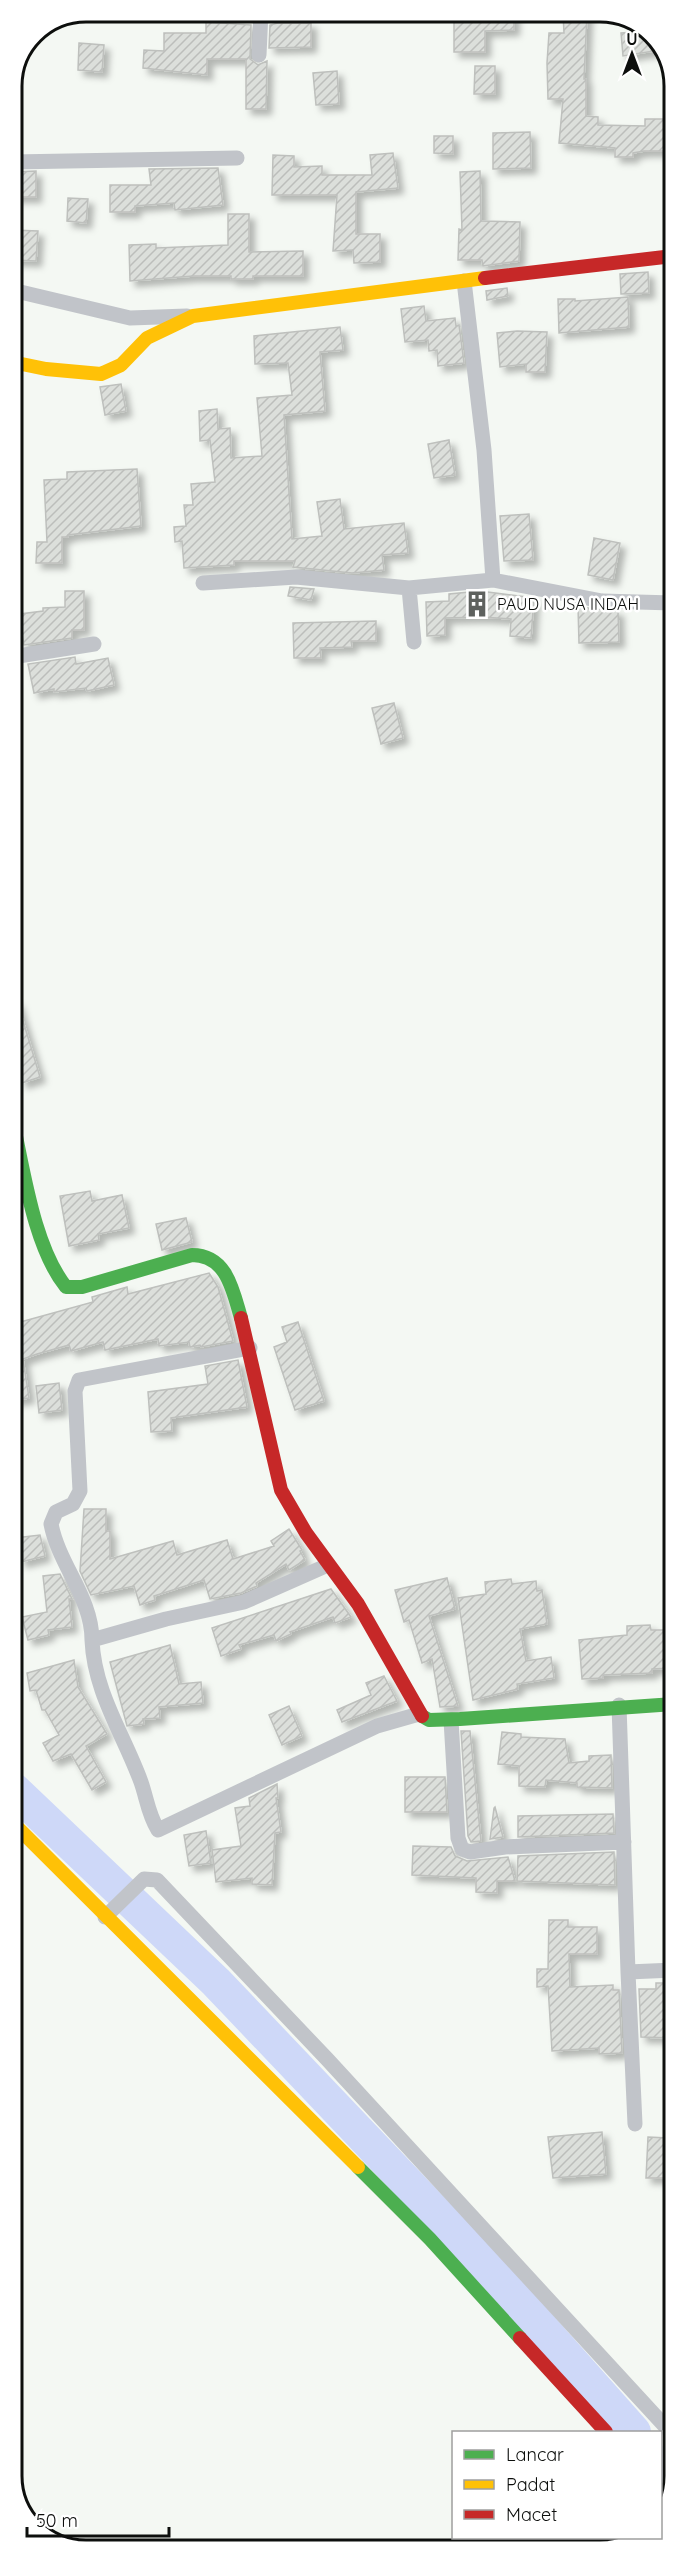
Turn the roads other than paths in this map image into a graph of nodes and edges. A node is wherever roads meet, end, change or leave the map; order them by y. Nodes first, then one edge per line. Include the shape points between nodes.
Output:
1 (261, 22) edge
2 (259, 55) dead end
3 (237, 158) dead end
4 (22, 162) edge
5 (664, 257) edge
6 (464, 281) junction
7 (22, 292) edge
8 (193, 316) junction
9 (22, 364) edge
10 (492, 580) junction
11 (203, 583) dead end
12 (409, 588) junction
13 (664, 603) edge
14 (414, 642) dead end
15 (94, 644) dead end
16 (22, 655) edge
17 (22, 1160) edge
18 (250, 1347) junction
19 (328, 1565) junction
20 (92, 1640) junction
21 (664, 1704) edge
22 (619, 1705) junction
23 (419, 1714) junction
24 (451, 1720) junction
25 (22, 1832) edge
26 (624, 1842) junction
27 (108, 1914) junction
28 (664, 1970) edge
29 (628, 1972) junction
30 (635, 2124) dead end
31 (664, 2425) edge
32 (604, 2431) edge

1 - 2 street
3 - 4 street
5 - 6 street
6 - 8 street
6 - 10 street via 484,450
7 - 8 street via 130,318
8 - 9 street via 147,338 121,365 100,374
10 - 12 street
10 - 13 street via 602,601
11 - 12 street via 296,577
12 - 14 street
15 - 16 street
17 - 18 street via 32,1202 60,1282 66,1287 82,1287 192,1255 211,1258 224,1269 230,1281
18 - 19 street via 281,1490
18 - 20 street via 79,1380 75,1391 80,1491 73,1504 56,1512 51,1524 92,1623
19 - 20 street via 244,1602
19 - 23 street via 358,1604
20 - 23 street via 104,1696 158,1830 377,1726
21 - 22 street
22 - 24 street
22 - 26 street
23 - 24 street via 429,1720
24 - 26 street via 458,1838 462,1849 471,1852
25 - 27 street
26 - 29 street
27 - 31 street via 144,1879 157,1880
27 - 32 street via 430,2239
28 - 29 street
29 - 30 street

